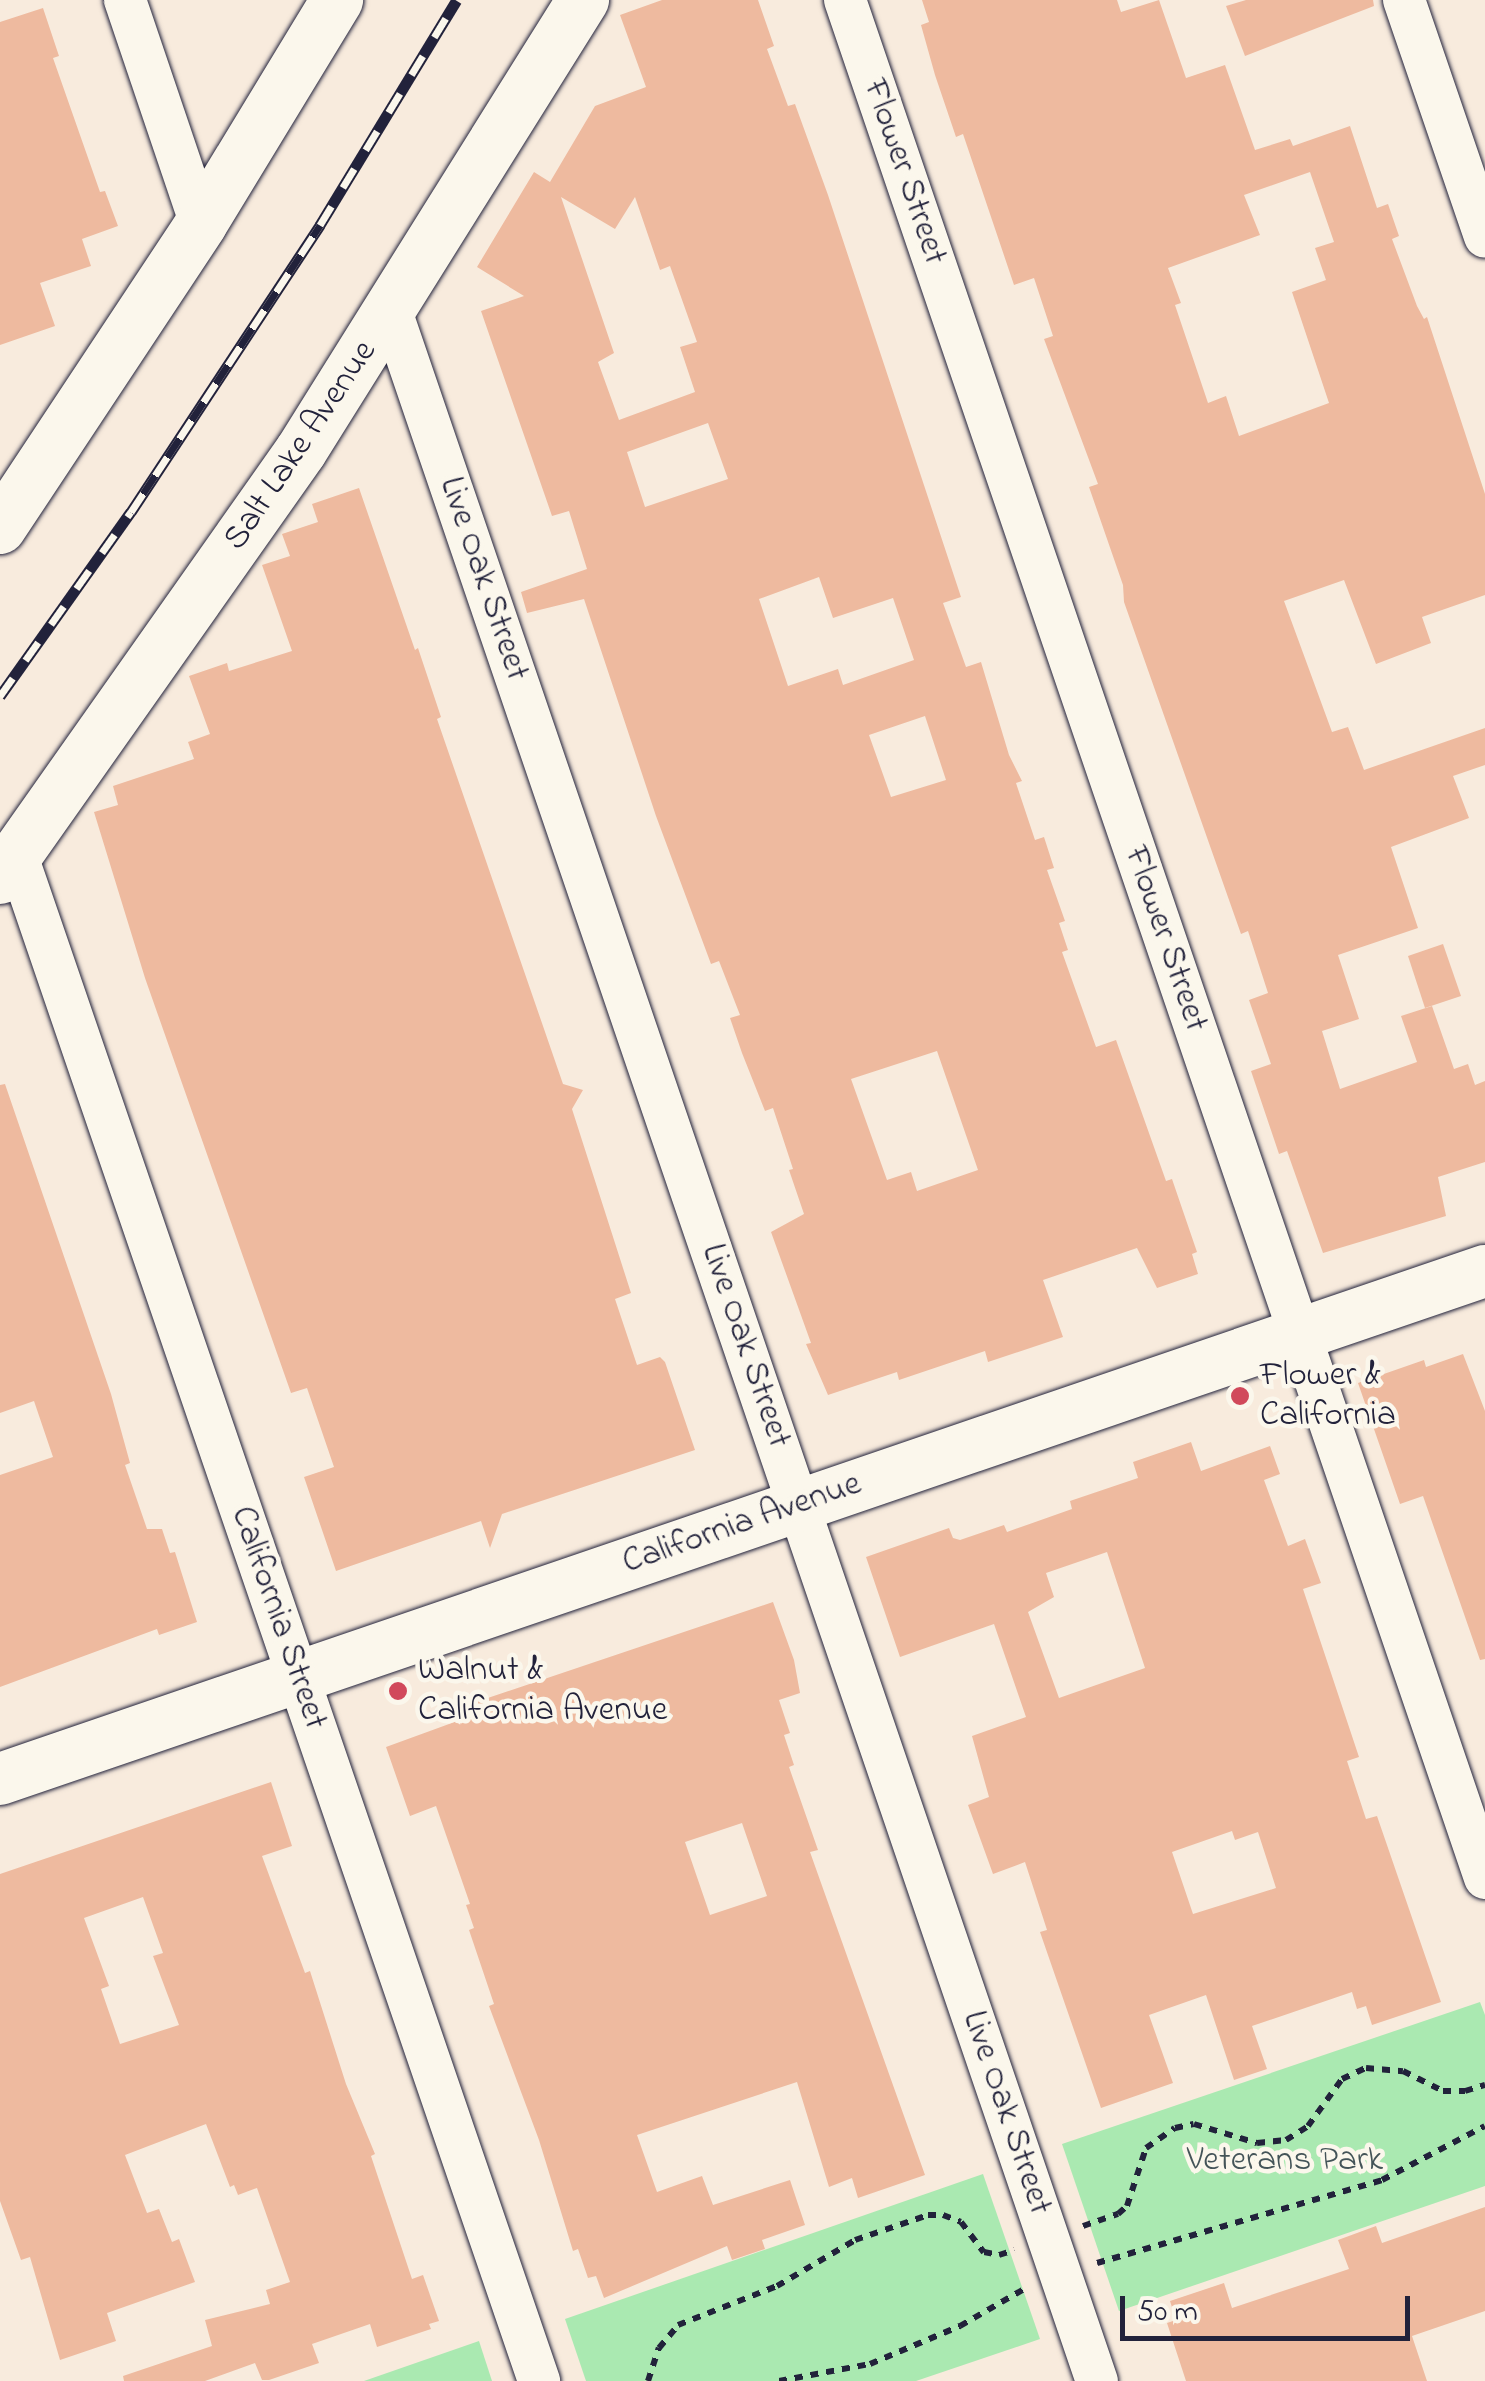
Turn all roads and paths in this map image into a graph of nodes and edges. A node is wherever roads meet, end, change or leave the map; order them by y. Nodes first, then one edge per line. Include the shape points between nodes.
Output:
1 (124, 0) edge
2 (338, 0) edge
3 (583, 0) edge
4 (845, 0) edge
5 (1404, 0) edge
6 (201, 224) junction
7 (1485, 237) edge
8 (391, 312) junction
9 (0, 528) edge
10 (8, 867) edge
11 (1485, 1270) edge
12 (1300, 1334) junction
13 (800, 1504) junction
14 (298, 1676) junction
15 (0, 1779) edge
16 (1485, 1878) edge
17 (1485, 2126) edge
18 (1060, 2275) junction
19 (539, 2381) edge
20 (779, 2381) edge
21 (1097, 2381) edge

1 - 6 street
2 - 6 street
3 - 8 street, Salt Lake Avenue
4 - 12 street, Flower Street
5 - 7 street
6 - 9 street
8 - 10 street, Salt Lake Avenue
8 - 13 street, Live Oak Street
10 - 14 street, California Street
11 - 12 street, California Avenue
12 - 13 street, California Avenue
12 - 16 street, Flower Street
13 - 14 street, California Avenue
13 - 18 street, Live Oak Street
14 - 15 street, California Avenue
14 - 19 street, California Street
17 - 18 path via 1382,2180
18 - 20 path via 870,2364
18 - 21 street, Live Oak Street

